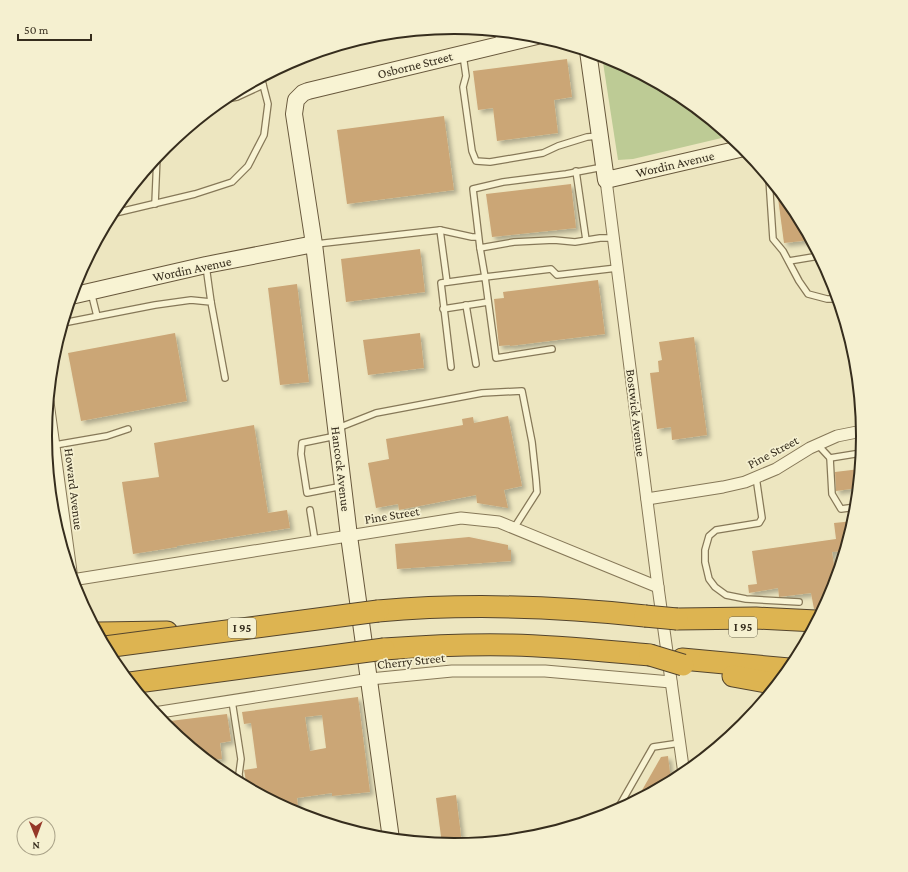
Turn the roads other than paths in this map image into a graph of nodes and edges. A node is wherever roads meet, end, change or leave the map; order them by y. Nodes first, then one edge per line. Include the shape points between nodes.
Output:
1 (499, 38) edge
2 (463, 53) junction
3 (589, 57) edge
4 (263, 85) joint
5 (244, 94) edge
6 (296, 100) joint
7 (600, 136) junction
8 (735, 150) edge
9 (157, 166) edge
10 (576, 171) junction
11 (605, 173) junction
12 (770, 187) edge
13 (155, 204) junction
14 (121, 212) edge
15 (440, 230) junction
16 (478, 236) junction
17 (613, 238) junction
18 (586, 240) junction
19 (314, 244) junction
20 (480, 248) junction
21 (814, 257) edge
22 (789, 260) junction
23 (206, 265) junction
24 (617, 268) junction
25 (485, 277) junction
26 (447, 282) junction
27 (90, 292) junction
28 (78, 295) edge
29 (832, 299) edge
30 (211, 302) junction
31 (488, 302) junction
32 (466, 305) junction
33 (443, 309) junction
34 (97, 316) junction
35 (69, 322) edge
36 (552, 349) dead end
37 (476, 364) dead end
38 (451, 367) dead end
39 (225, 378) dead end
40 (52, 428) edge
41 (128, 429) dead end
42 (336, 432) junction
43 (856, 432) edge
44 (55, 445) junction
45 (818, 445) junction
46 (855, 454) edge
47 (830, 458) junction
48 (756, 478) junction
49 (343, 486) junction
50 (647, 499) junction
51 (849, 508) edge
52 (310, 510) dead end
53 (514, 528) junction
54 (349, 536) junction
55 (315, 541) junction
56 (68, 547) edge
57 (78, 578) edge
58 (658, 587) junction
59 (799, 602) dead end
60 (677, 619) junction
61 (811, 622) edge
62 (217, 632) junction
63 (104, 633) edge
64 (804, 634) edge
65 (112, 646) edge
66 (683, 662) junction
67 (782, 669) edge
68 (370, 679) junction
69 (672, 682) junction
70 (771, 683) edge
71 (138, 685) edge
72 (232, 701) junction
73 (162, 712) edge
74 (680, 743) junction
75 (683, 766) edge
76 (239, 775) edge
77 (622, 801) edge
78 (391, 833) edge

1 - 2 street, Osborne Street
2 - 6 street, Osborne Street via 308,90
2 - 7 lane via 466,76 463,87 472,151 476,161 490,162 543,153 587,137
3 - 7 street, Bostwick Avenue
4 - 5 lane
4 - 13 lane via 268,104 264,135 248,166 232,182
6 - 19 street, Hancock Avenue via 294,114
7 - 11 street, Bostwick Avenue
8 - 11 street, Wordin Avenue
9 - 13 lane
10 - 11 lane
10 - 16 lane via 473,189
10 - 18 lane
11 - 17 street, Bostwick Avenue
12 - 22 lane via 773,238
13 - 14 lane
15 - 16 lane
15 - 19 lane
15 - 26 lane
16 - 20 lane
17 - 18 lane
17 - 24 street, Bostwick Avenue
18 - 20 lane via 514,242
19 - 23 street, Wordin Avenue
19 - 42 street, Hancock Avenue
20 - 25 lane
21 - 22 lane
22 - 29 lane via 808,294
23 - 27 street, Wordin Avenue
23 - 30 lane
24 - 25 lane via 557,275 551,269
24 - 50 street, Bostwick Avenue
25 - 26 lane
25 - 31 lane
26 - 33 lane via 440,283
27 - 28 street, Wordin Avenue
27 - 34 lane
30 - 34 lane via 191,300
30 - 39 lane
31 - 32 lane
31 - 36 lane via 496,358
32 - 33 lane
32 - 37 lane
33 - 38 lane
34 - 35 lane
40 - 44 street, Howard Avenue
41 - 44 lane via 107,436
42 - 49 street, Hancock Avenue
42 - 49 lane via 302,443 301,454 307,493
42 - 53 lane via 376,413 482,393 522,391 532,442 537,492
43 - 45 street, Pine Street via 837,436
44 - 56 street, Howard Avenue
45 - 47 lane
45 - 48 street, Pine Street
46 - 47 lane
47 - 51 lane via 832,494 841,509
48 - 50 street, Pine Street via 723,487
48 - 59 lane via 762,518 758,523 716,530 709,536 705,550 709,579 714,587 726,595 746,599
49 - 54 street, Hancock Avenue
50 - 58 street, Bostwick Avenue
52 - 55 lane
53 - 54 street, Pine Street via 499,522 461,518
53 - 58 street, Pine Street
54 - 55 street, Pine Street
54 - 68 street, Hancock Avenue
55 - 57 street, Pine Street
58 - 69 street, Bostwick Avenue
60 - 61 highway via 756,618
60 - 62 highway, I 95, bridge via 511,606 439,607 378,611
60 - 64 highway, I 95
62 - 63 highway, bridge
62 - 65 highway, I 95, bridge
66 - 67 highway
66 - 70 highway via 712,672
66 - 71 highway, bridge via 650,655 583,649 512,645 442,646 384,649
68 - 69 street, Cherry Street via 452,671 510,670 579,673
68 - 72 street, Cherry Street
68 - 78 street, Hancock Avenue
69 - 74 street, Bostwick Avenue
72 - 73 street, Cherry Street
72 - 76 lane via 241,759
74 - 75 street, Bostwick Avenue
74 - 77 lane via 653,747

